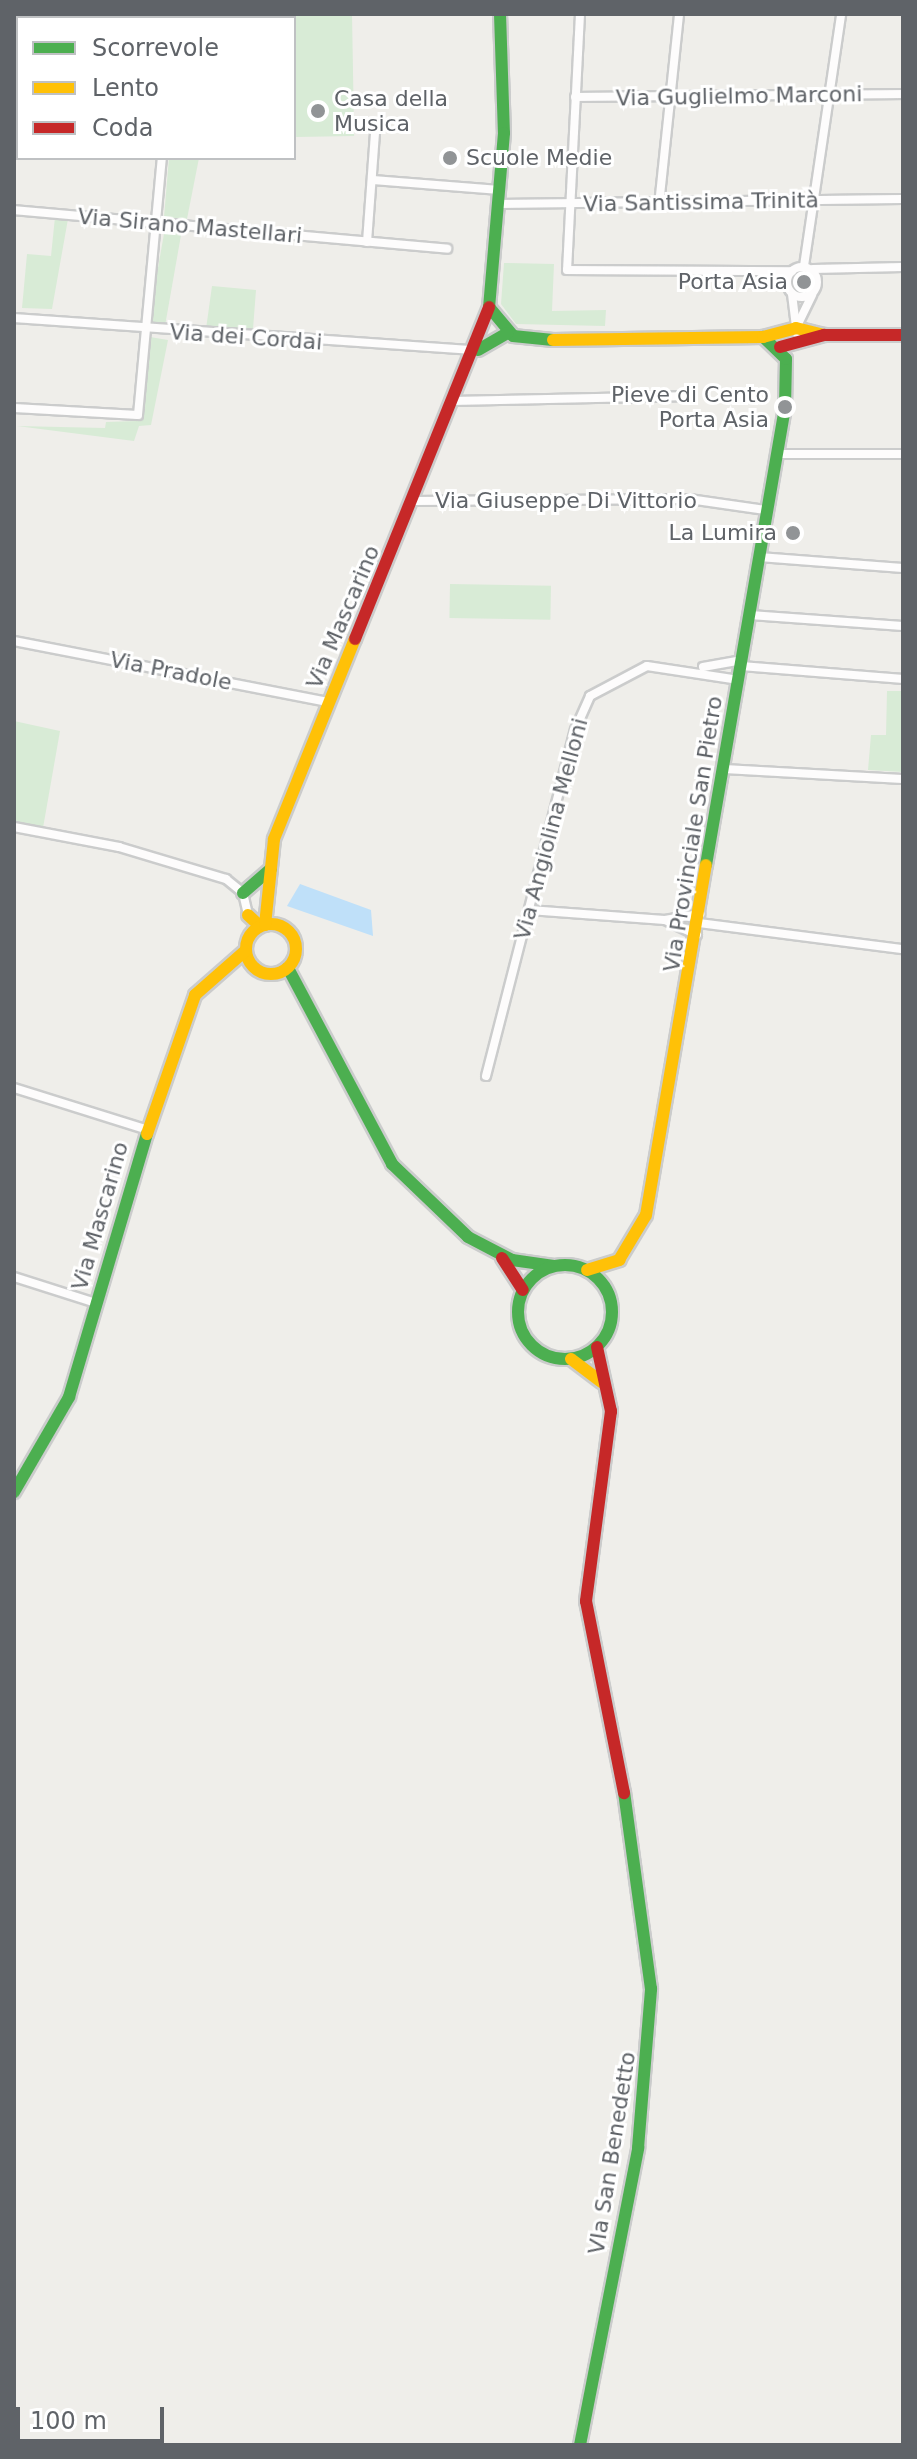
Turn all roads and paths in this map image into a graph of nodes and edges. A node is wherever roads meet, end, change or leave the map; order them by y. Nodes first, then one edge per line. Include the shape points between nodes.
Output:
1 (500, 14) edge
2 (580, 14) edge
3 (679, 14) edge
4 (841, 14) edge
5 (903, 94) edge
6 (828, 96) junction
7 (575, 97) junction
8 (670, 98) junction
9 (375, 133) dead end
10 (162, 160) edge
11 (373, 180) junction
12 (500, 190) junction
13 (903, 199) edge
14 (814, 200) junction
15 (498, 204) junction
16 (568, 205) junction
17 (659, 205) junction
18 (14, 210) edge
19 (156, 223) junction
20 (367, 242) junction
21 (447, 249) dead end
22 (903, 267) edge
23 (808, 268) junction
24 (792, 271) junction
25 (792, 294) junction
26 (812, 295) junction
27 (489, 307) junction
28 (809, 307) junction
29 (14, 318) edge
30 (147, 330) junction
31 (507, 333) junction
32 (793, 333) junction
33 (819, 333) junction
34 (903, 335) edge
35 (763, 337) junction
36 (780, 347) junction
37 (478, 350) junction
38 (789, 373) junction
39 (688, 396) dead end
40 (456, 401) junction
41 (14, 408) edge
42 (777, 454) junction
43 (903, 454) edge
44 (414, 501) junction
45 (765, 510) junction
46 (759, 557) junction
47 (903, 568) edge
48 (750, 615) junction
49 (903, 626) edge
50 (14, 641) edge
51 (742, 663) junction
52 (698, 668) junction
53 (903, 679) edge
54 (739, 680) junction
55 (329, 702) junction
56 (724, 769) junction
57 (903, 779) edge
58 (14, 827) edge
59 (271, 869) junction
60 (243, 893) junction
61 (529, 910) junction
62 (248, 915) joint
63 (665, 920) junction
64 (699, 924) junction
65 (263, 927) junction
66 (903, 949) edge
67 (247, 957) junction
68 (283, 971) junction
69 (486, 1076) dead end
70 (14, 1088) edge
71 (145, 1129) junction
72 (500, 1255) junction
73 (619, 1260) junction
74 (554, 1266) junction
75 (587, 1270) junction
76 (14, 1277) edge
77 (523, 1290) junction
78 (609, 1296) junction
79 (96, 1303) junction
80 (597, 1347) junction
81 (571, 1359) junction
82 (601, 1382) junction
83 (14, 1492) edge
84 (580, 2445) edge

1 - 12 main road, Via Mascarino via 506,74
2 - 7 street
3 - 8 street
4 - 6 street
5 - 6 street, Via Guglielmo Marconi
6 - 8 street, Via Guglielmo Marconi
6 - 14 street
7 - 8 street, Via Guglielmo Marconi
7 - 16 street
8 - 17 street
9 - 11 street
10 - 19 street
11 - 12 street
11 - 20 street
12 - 15 main road, Via Mascarino
13 - 14 street, Via Santissima Trinità
14 - 17 street, Via Santissima Trinità
14 - 23 street
15 - 16 street, Via Santissima Trinità
15 - 27 main road, Via Mascarino
16 - 17 street, Via Santissima Trinità
16 - 24 street via 567,270
18 - 19 street, Via Sirano Mastellari
19 - 20 street, Via Sirano Mastellari
19 - 30 street
20 - 21 street, Via Sirano Mastellari
22 - 23 street
23 - 24 street
23 - 26 street
24 - 25 street
25 - 26 street
25 - 32 street
26 - 28 street
27 - 31 main road
27 - 37 main road, Via Mascarino
28 - 32 street
28 - 33 street
29 - 30 street, Via dei Cordai
30 - 37 street, Via dei Cordai
30 - 41 street via 136,418
31 - 35 main road via 546,340
31 - 37 main road
32 - 33 main road
32 - 35 main road
32 - 36 main road
32 - 38 main road, Via Provinciale San Pietro
33 - 34 main road
35 - 36 main road
36 - 38 main road
37 - 40 main road, Via Mascarino
38 - 42 main road, Via Provinciale San Pietro
39 - 40 street
40 - 44 main road, Via Mascarino
42 - 43 street
42 - 45 main road, Via Provinciale San Pietro
44 - 45 street, Via Giuseppe Di Vittorio via 689,499
44 - 55 main road, Via Mascarino
45 - 46 main road, Via Provinciale San Pietro
46 - 47 street
46 - 48 main road, Via Provinciale San Pietro
48 - 49 street
48 - 51 main road, Via Provinciale San Pietro
50 - 55 street, Via Pradole
51 - 52 street, Via Angiolina Melloni
51 - 53 street, Via Angiolina Melloni
51 - 54 main road, Via Provinciale San Pietro
52 - 54 street, Via Angiolina Melloni
52 - 61 street, Via Angiolina Melloni via 633,669 590,696 575,730
54 - 56 main road, Via Provinciale San Pietro
55 - 59 main road, Via Mascarino via 274,839
56 - 57 street
56 - 64 main road, Via Provinciale San Pietro
58 - 60 street via 147,854 226,879
59 - 60 main road
59 - 65 main road, Via Mascarino via 270,907
60 - 62 street
61 - 63 street
61 - 69 street, Via Angiolina Melloni
62 - 65 main road
63 - 64 street
63 - 64 street
64 - 66 street
64 - 73 main road, Via Provinciale San Pietro via 646,1215
65 - 67 main road
65 - 68 main road via 294,939
67 - 68 main road
67 - 71 main road, Via Mascarino via 223,968 195,995
68 - 72 main road via 392,1164 435,1211
70 - 71 street
71 - 79 main road, Via Mascarino
72 - 74 main road
72 - 77 main road
73 - 75 main road
73 - 78 main road, Via Provinciale San Pietro
74 - 75 main road
74 - 77 main road
75 - 78 main road
76 - 79 street
77 - 81 main road via 518,1318 525,1337 545,1355
78 - 80 main road via 611,1319
79 - 83 main road, Via Mascarino via 69,1397
80 - 81 main road
80 - 82 main road
81 - 82 main road
82 - 84 main road, VIa San Benedetto via 611,1411 586,1573 599,1677 641,1876 651,1989 638,2148

